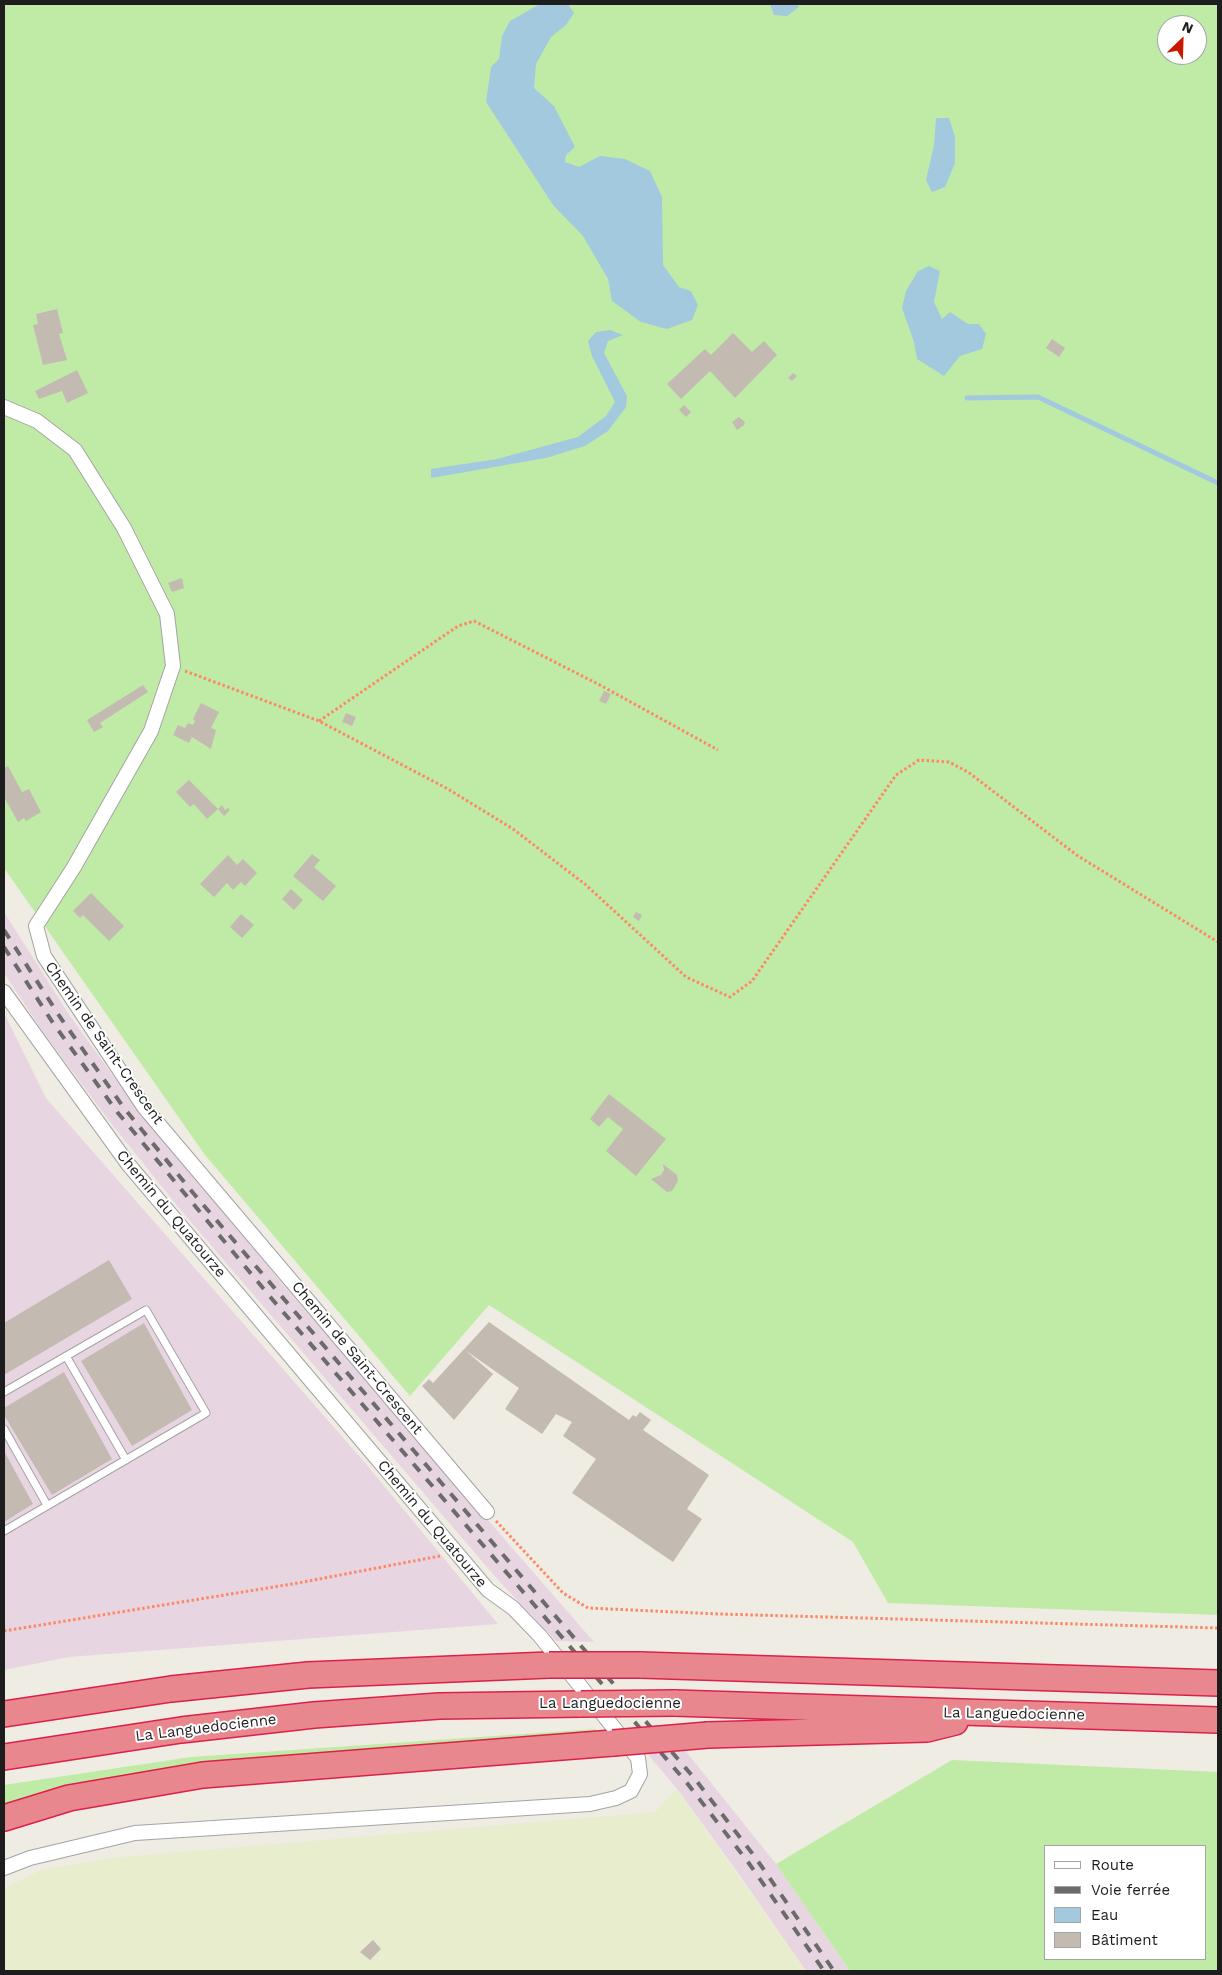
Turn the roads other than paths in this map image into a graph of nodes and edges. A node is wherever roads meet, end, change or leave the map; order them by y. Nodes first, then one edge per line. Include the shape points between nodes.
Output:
1 (4, 407) edge
2 (4, 992) edge
3 (66, 1356) junction
4 (4, 1392) edge
5 (4, 1429) edge
6 (126, 1460) junction
7 (47, 1505) junction
8 (487, 1512) road end
9 (4, 1531) edge
10 (1218, 1683) edge
11 (4, 1714) edge
12 (989, 1714) junction
13 (1218, 1720) edge
14 (4, 1757) edge
15 (4, 1818) edge
16 (4, 1868) edge

1 - 8 street, Chemin de Saint-Crescent via 37,421 75,450 124,528 167,614 173,666 151,731 74,867 36,926 44,956 144,1107
2 - 16 street, Chemin du Quatourze via 128,1164 488,1590 513,1608 540,1636 638,1758 640,1774 631,1791 590,1804 135,1833 30,1858
3 - 4 lane
3 - 6 lane
3 - 6 lane via 146,1310 206,1413
5 - 7 lane
6 - 7 lane
7 - 9 lane
10 - 11 highway, bridge via 549,1665 308,1675 171,1689
12 - 13 highway, La Languedocienne
12 - 14 highway, La Languedocienne, bridge via 674,1703 439,1706 314,1715 181,1730
12 - 15 highway, bridge via 927,1729 708,1735 203,1775 69,1798

